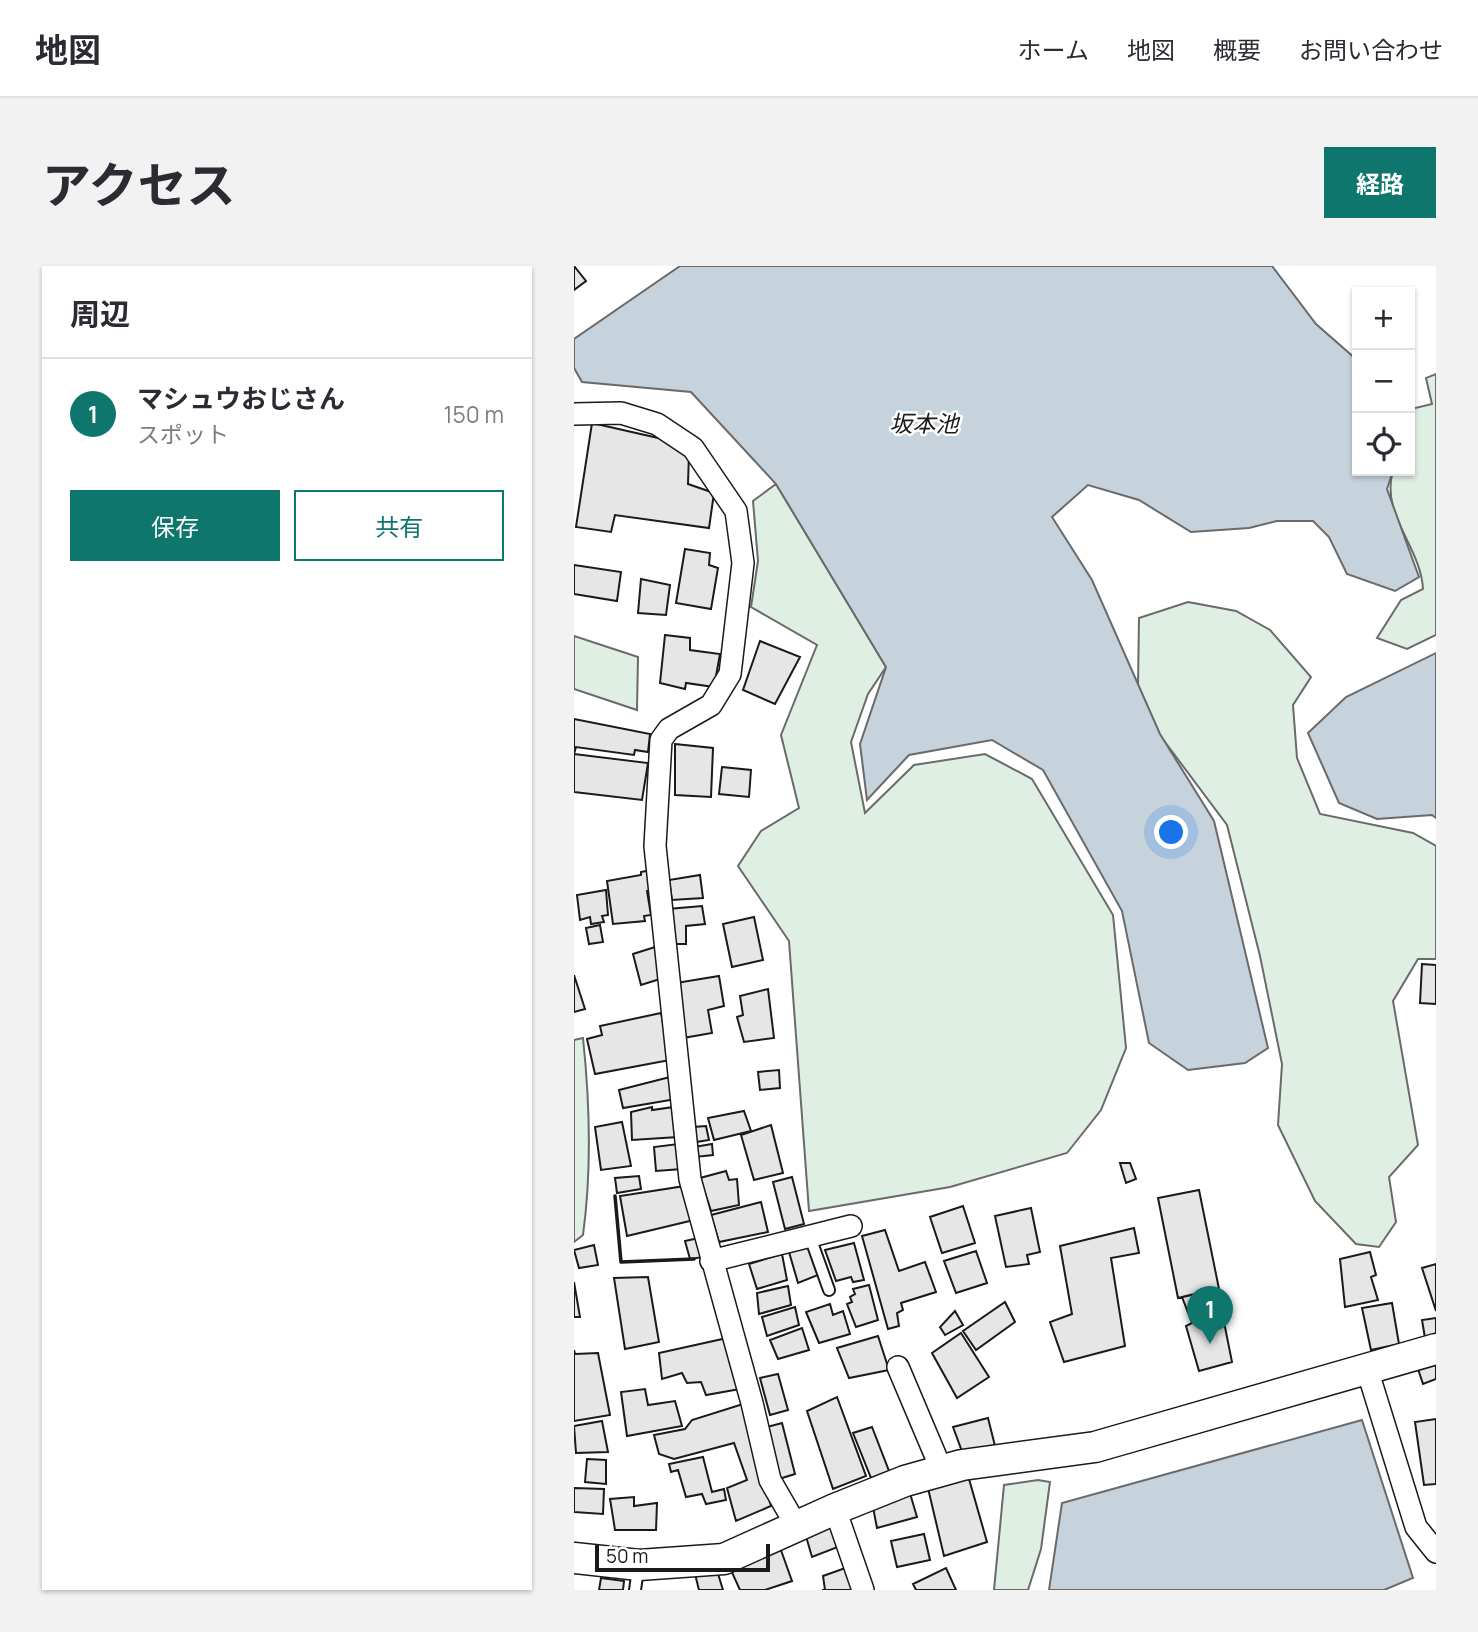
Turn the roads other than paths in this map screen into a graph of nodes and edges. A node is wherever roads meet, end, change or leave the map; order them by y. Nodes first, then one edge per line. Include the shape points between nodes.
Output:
1 (574, 414) edge
2 (851, 1226) dead end
3 (809, 1234) junction
4 (711, 1261) junction
5 (829, 1290) dead end
6 (1436, 1349) edge
7 (898, 1367) dead end
8 (1367, 1370) junction
9 (942, 1471) junction
10 (835, 1509) junction
11 (796, 1525) junction
12 (1436, 1552) edge
13 (574, 1558) edge
14 (637, 1577) edge
15 (863, 1590) edge

1 - 4 street via 621,413 657,424 693,447 736,511 743,563 730,674 711,705 669,729 661,740 655,846 690,1179
2 - 3 street
3 - 4 street
3 - 5 lane
4 - 11 street via 769,1480
6 - 8 street
7 - 9 street
8 - 9 street via 1095,1447
8 - 12 street via 1416,1527
9 - 10 street
10 - 11 street
10 - 15 street
11 - 14 street via 724,1559
13 - 14 street

